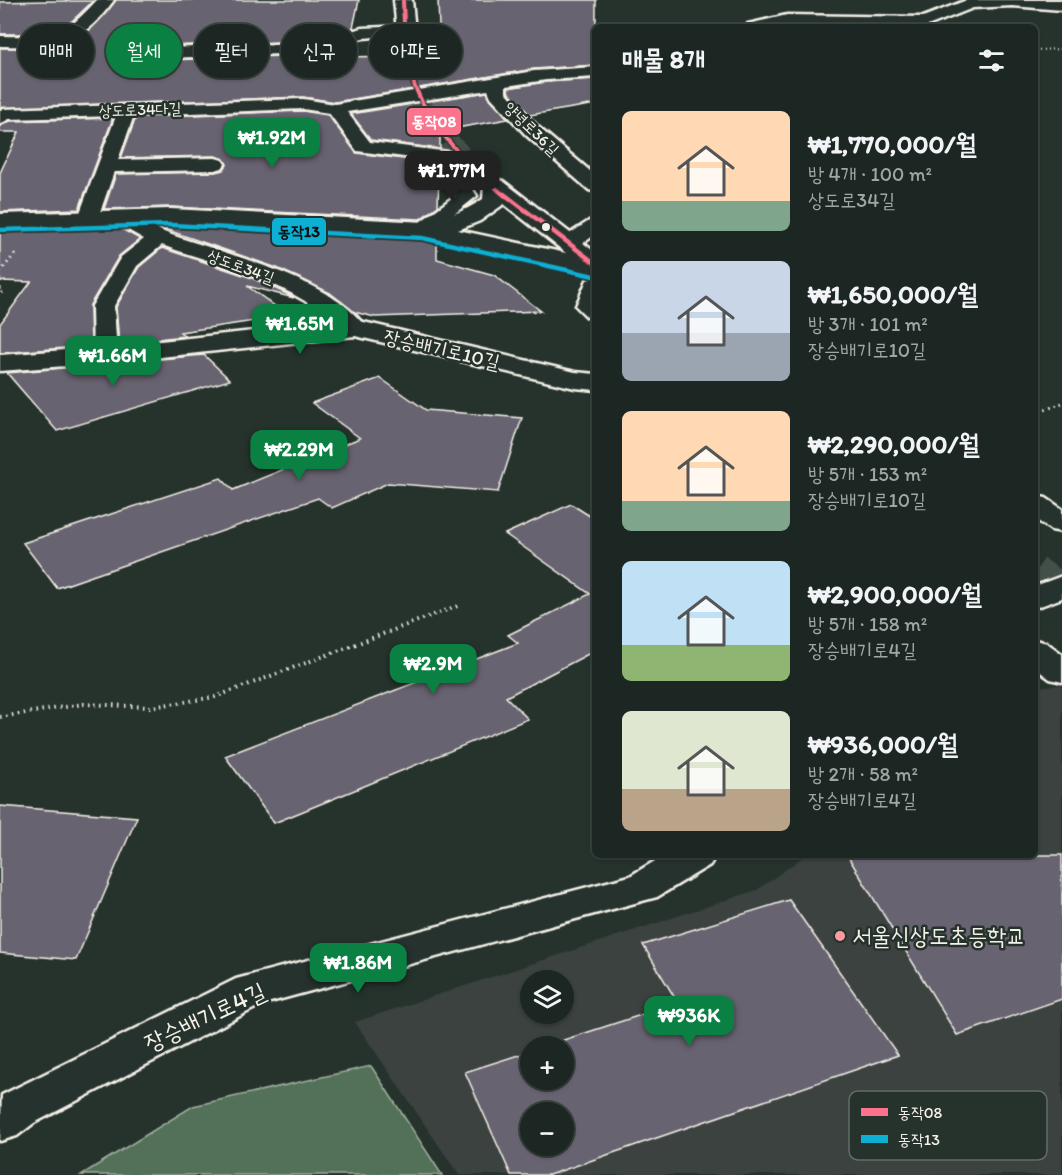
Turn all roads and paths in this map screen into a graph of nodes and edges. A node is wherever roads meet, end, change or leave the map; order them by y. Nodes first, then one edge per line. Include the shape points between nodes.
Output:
1 (106, 0) edge
2 (403, 0) edge
3 (1062, 5) edge
4 (405, 24) tunnel mouth
5 (762, 24) edge
6 (369, 33) edge
7 (0, 41) edge
8 (1038, 50) edge
9 (1062, 50) edge
10 (182, 52) edge
11 (592, 72) edge
12 (497, 83) junction
13 (335, 109) junction
14 (127, 110) junction
15 (0, 119) edge
16 (215, 164) dead end
17 (107, 166) junction
18 (592, 182) edge
19 (88, 218) junction
20 (118, 218) junction
21 (0, 221) edge
22 (423, 228) junction
23 (592, 228) edge
24 (158, 238) junction
25 (567, 244) junction
26 (592, 262) edge
27 (592, 264) edge
28 (0, 288) edge
29 (0, 296) edge
30 (355, 328) junction
31 (105, 355) junction
32 (0, 363) edge
33 (592, 382) edge
34 (1062, 403) edge
35 (1038, 413) edge
36 (1038, 507) edge
37 (1062, 523) edge
38 (1062, 586) edge
39 (1038, 597) edge
40 (460, 605) dead end
41 (1038, 653) edge
42 (1062, 671) edge
43 (0, 717) edge
44 (691, 858) edge
45 (0, 1122) edge

1 - 7 lane via 68,35
2 - 4 street
3 - 5 lane via 1012,1 970,4 940,18 910,23 784,15
6 - 10 lane via 309,48
8 - 9 path
11 - 12 lane, 양녕로36길 via 521,76
12 - 13 lane, 상도로34다길
12 - 18 lane, 양녕로36길 via 497,93 532,132
13 - 14 lane, 상도로34다길 via 283,97
13 - 22 lane via 364,147 442,156 467,196
14 - 15 lane, 상도로34다길 via 4,114
14 - 17 lane
16 - 17 lane
17 - 19 lane
19 - 20 street, 상도로34길
19 - 21 street, 상도로34길
20 - 22 street, 상도로34길 via 171,216
20 - 24 lane, 상도로34길
22 - 25 street via 444,227 476,215 494,202 495,186
22 - 27 street, 상도로34길
23 - 25 lane
24 - 30 lane, 상도로34길 via 242,263 304,291 335,309
24 - 31 lane via 129,262 104,306
25 - 26 street
28 - 29 path
30 - 31 street, 장승배기로10길
30 - 33 street, 장승배기로10길
31 - 32 street, 장승배기로10길
34 - 35 path
36 - 37 street
38 - 39 street
40 - 43 path via 215,697 151,707 84,704
41 - 42 street
44 - 45 street, 장승배기로4길 via 644,887 251,991 18,1109

